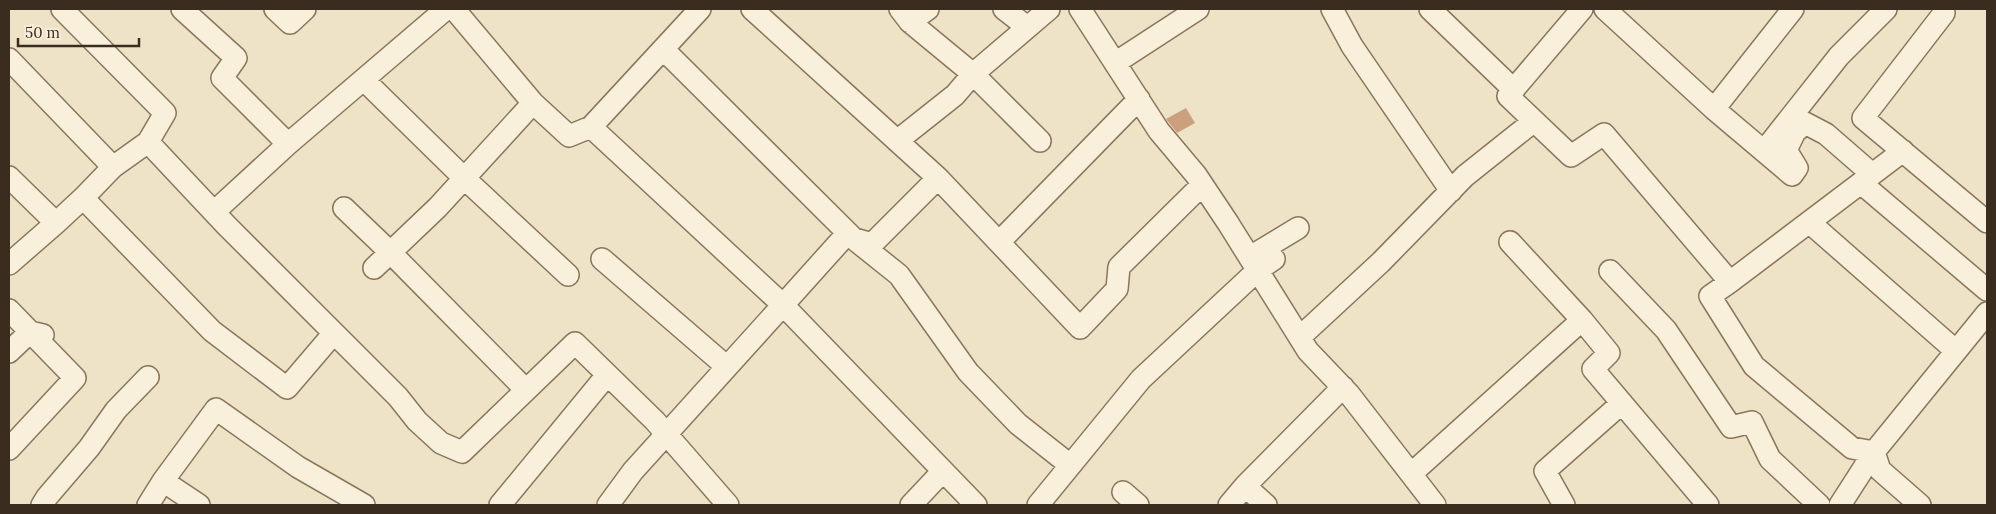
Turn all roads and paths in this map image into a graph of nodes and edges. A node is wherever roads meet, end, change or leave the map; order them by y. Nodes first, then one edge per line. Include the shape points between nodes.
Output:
1 (62, 9) edge
2 (182, 9) edge
3 (275, 9) edge
4 (305, 9) edge
5 (446, 9) edge
6 (454, 9) edge
7 (700, 9) edge
8 (752, 9) edge
9 (928, 9) edge
10 (1004, 9) edge
11 (1049, 9) edge
12 (1080, 9) edge
13 (1198, 9) edge
14 (1332, 9) edge
15 (1430, 9) edge
16 (1582, 9) edge
17 (1604, 9) edge
18 (1792, 9) edge
19 (1886, 9) edge
20 (1944, 10) edge
21 (905, 15) edge
22 (1028, 27) junction
23 (663, 49) junction
24 (9, 59) edge
25 (1115, 63) junction
26 (973, 74) junction
27 (364, 80) junction
28 (1514, 90) junction
29 (1138, 100) junction
30 (533, 103) junction
31 (1714, 109) junction
32 (1534, 121) junction
33 (591, 127) junction
34 (897, 141) junction
35 (1040, 141) dead end
36 (148, 142) junction
37 (288, 144) junction
38 (1764, 151) junction
39 (1903, 151) junction
40 (112, 167) junction
41 (9, 177) edge
42 (464, 178) junction
43 (938, 178) junction
44 (1866, 178) junction
45 (1202, 185) junction
46 (1451, 190) junction
47 (83, 198) junction
48 (344, 208) dead end
49 (214, 212) junction
50 (1809, 222) junction
51 (1987, 222) edge
52 (56, 223) junction
53 (1298, 228) dead end
54 (1006, 236) dead end
55 (854, 239) junction
56 (1510, 242) dead end
57 (390, 252) junction
58 (602, 260) dead end
59 (1261, 262) junction
60 (9, 264) edge
61 (374, 268) dead end
62 (1610, 271) dead end
63 (568, 275) dead end
64 (1730, 282) junction
65 (1987, 290) edge
66 (782, 305) junction
67 (9, 310) edge
68 (1582, 320) junction
69 (1984, 322) edge
70 (334, 333) junction
71 (39, 334) junction
72 (1300, 337) junction
73 (1956, 351) junction
74 (9, 352) edge
75 (727, 367) junction
76 (607, 375) junction
77 (148, 377) dead end
78 (1343, 387) junction
79 (526, 390) junction
80 (1622, 403) junction
81 (666, 434) junction
82 (9, 449) edge
83 (1874, 452) junction
84 (1070, 466) junction
85 (943, 471) junction
86 (1411, 474) junction
87 (163, 481) junction
88 (1245, 486) junction
89 (42, 505) edge
90 (148, 505) edge
91 (199, 505) edge
92 (364, 505) edge
93 (500, 505) edge
94 (608, 505) edge
95 (728, 505) edge
96 (911, 505) edge
97 (976, 505) edge
98 (1038, 505) edge
99 (1229, 505) edge
100 (1266, 505) edge
101 (1435, 505) edge
102 (1564, 505) edge
103 (1708, 505) edge
104 (1818, 505) edge
105 (1840, 505) edge
106 (1920, 505) edge

1 - 36 street via 165,113
2 - 37 street via 236,58 222,78
3 - 4 street via 290,23
5 - 27 street
6 - 30 street
7 - 23 street
8 - 34 street
9 - 21 street
10 - 22 street
11 - 22 street
12 - 25 street
13 - 25 street
14 - 46 street via 1352,46
15 - 28 street
16 - 28 street
17 - 31 street
18 - 31 street
19 - 38 street via 1839,56
20 - 39 street via 1863,118
21 - 26 street
22 - 26 street
23 - 33 street
23 - 55 street
24 - 40 street
25 - 29 street
26 - 34 street via 955,95
26 - 35 street
27 - 37 street
27 - 42 street
28 - 32 street via 1508,96
29 - 45 street
29 - 54 street
30 - 33 street via 569,136
30 - 42 street
31 - 38 street
32 - 46 street
32 - 64 street via 1571,156 1604,134
33 - 66 street
34 - 43 street
36 - 40 street
36 - 49 street
37 - 49 street
38 - 44 street via 1792,175 1797,168 1786,150 1795,132 1806,123 1826,134
39 - 44 street
39 - 51 street
40 - 47 street
41 - 52 street
42 - 57 street
42 - 63 street
43 - 45 street via 1080,328 1117,289 1119,267
43 - 55 street via 872,244
44 - 50 street
44 - 65 street
45 - 59 street
46 - 72 street
47 - 52 street
47 - 70 street via 212,331 287,388
48 - 57 street
49 - 70 street
50 - 64 street
50 - 73 street
52 - 60 street
53 - 59 street
55 - 66 street via 845,236
55 - 84 street via 899,275 968,372 1018,424
56 - 68 street
57 - 61 street
57 - 79 street
58 - 75 street
59 - 72 street
59 - 84 street via 1141,379
62 - 104 street via 1666,330 1730,427 1752,422 1770,459
64 - 83 street via 1710,296 1754,366 1852,448
66 - 75 street
66 - 85 street
67 - 71 street
68 - 80 street via 1609,353 1593,369
68 - 86 street
69 - 73 street
70 - 79 street via 398,397 417,421 441,443 462,452
71 - 74 street
71 - 82 street via 75,378
72 - 78 street via 1308,351
73 - 83 street
75 - 81 street
76 - 79 street via 574,343
76 - 81 street
76 - 93 street
77 - 89 street via 116,410
78 - 86 street
78 - 88 street
80 - 102 street via 1545,471
80 - 103 street
81 - 94 street
81 - 95 street
83 - 105 street
83 - 106 street via 1880,470
84 - 98 street
85 - 96 street
85 - 97 street
86 - 101 street
87 - 90 street
87 - 91 street
87 - 92 street via 216,408 298,467
88 - 99 street
88 - 100 street

